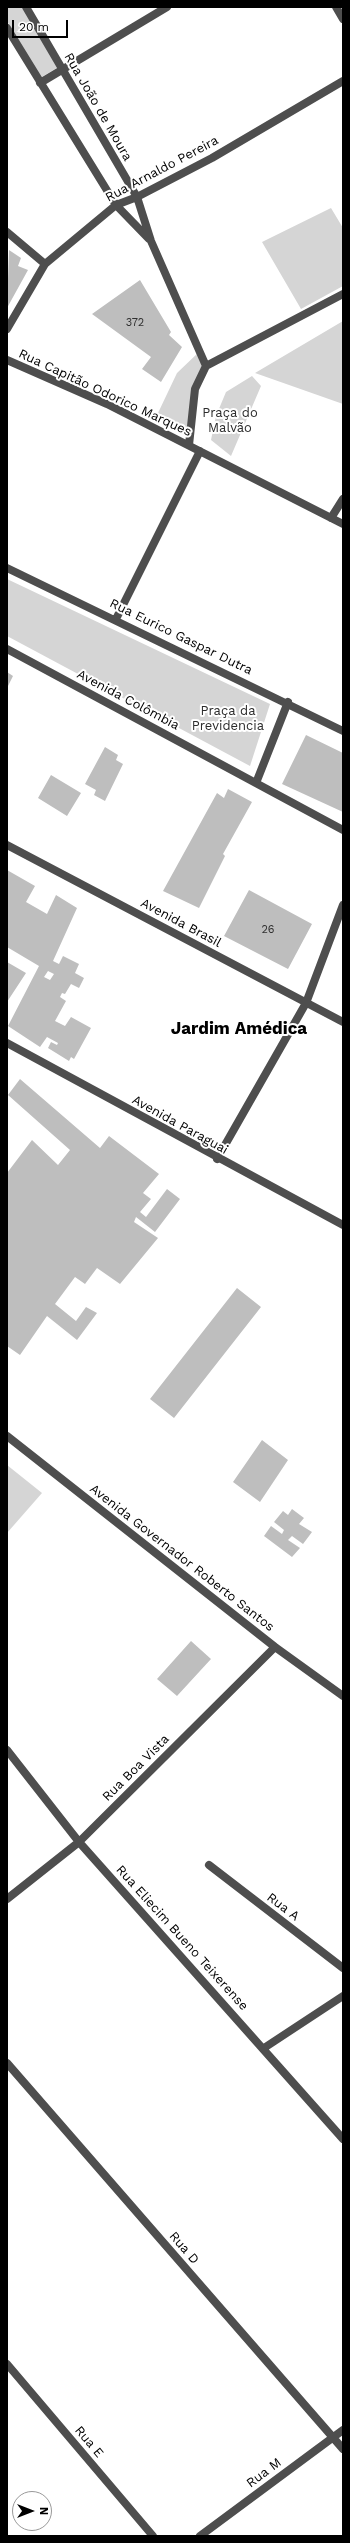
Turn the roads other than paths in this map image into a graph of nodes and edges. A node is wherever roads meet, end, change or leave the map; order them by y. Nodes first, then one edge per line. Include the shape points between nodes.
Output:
1 (26, 7) edge
2 (167, 7) edge
3 (336, 7) edge
4 (343, 19) edge
5 (7, 28) edge
6 (62, 70) junction
7 (343, 81) edge
8 (40, 83) junction
9 (137, 197) junction
10 (116, 205) junction
11 (7, 232) edge
12 (151, 241) junction
13 (45, 264) junction
14 (343, 294) edge
15 (7, 329) edge
16 (7, 360) edge
17 (206, 366) junction
18 (189, 445) junction
19 (200, 451) junction
20 (343, 499) edge
21 (331, 518) junction
22 (343, 524) edge
23 (7, 568) edge
24 (116, 619) junction
25 (7, 649) edge
26 (288, 702) junction
27 (343, 731) edge
28 (256, 783) junction
29 (343, 830) edge
30 (7, 845) edge
31 (343, 906) edge
32 (306, 1003) junction
33 (343, 1022) edge
34 (7, 1043) edge
35 (217, 1159) junction
36 (343, 1225) edge
37 (7, 1436) edge
38 (275, 1647) junction
39 (343, 1696) edge
40 (7, 1750) edge
41 (79, 1842) junction
42 (209, 1865) dead end
43 (7, 1899) edge
44 (343, 1968) edge
45 (343, 1996) edge
46 (264, 2048) junction
47 (7, 2063) edge
48 (343, 2139) edge
49 (7, 2364) edge
50 (343, 2430) edge
51 (333, 2437) junction
52 (343, 2449) edge
53 (153, 2536) edge
54 (200, 2536) edge

1 - 6 street, Rua João de Moura
2 - 6 street
3 - 4 street
5 - 8 street
6 - 8 street
6 - 9 street, Rua João de Moura
7 - 9 street, Rua Arnaldo Pereira via 212,158
8 - 10 street
9 - 10 street, Rua Arnaldo Pereira
9 - 12 street, Rua João de Moura
10 - 12 street
10 - 13 street, Rua Arnaldo Pereira
11 - 13 street
12 - 17 street
13 - 15 street, Rua Arnaldo Pereira
14 - 17 street
16 - 18 street, Rua Capitão Odorico Marques via 106,404
17 - 18 street via 195,389
18 - 19 street, Rua Capitão Odorico Marques
19 - 21 street, Rua Capitão Odorico Marques
19 - 24 street
20 - 21 street
21 - 22 street, Rua Capitão Odorico Marques
23 - 24 street, Rua Eurico Gaspar Dutra
24 - 26 street, Rua Eurico Gaspar Dutra
25 - 28 street, Avenida Colômbia
26 - 27 street, Rua Eurico Gaspar Dutra
26 - 28 street
28 - 29 street, Avenida Colômbia
30 - 32 street, Avenida Brasil
31 - 32 street
32 - 33 street, Avenida Brasil
32 - 35 street
34 - 35 street, Avenida Paraguai
35 - 36 street, Avenida Paraguai
37 - 38 street, Avenida Governador Roberto Santos
38 - 39 street, Avenida Governador Roberto Santos
38 - 41 street, Rua Boa Vista
40 - 41 street, Rua Eliecim Bueno Teixerense
41 - 43 street, Rua Boa Vista
41 - 46 street, Rua Eliecim Bueno Teixerense
42 - 44 street, Rua A
45 - 46 street
46 - 48 street, Rua Eliecim Bueno Teixerense
47 - 51 street, Rua D
49 - 53 street, Rua E
50 - 51 street, Rua M
51 - 52 street, Rua D
51 - 54 street, Rua M

